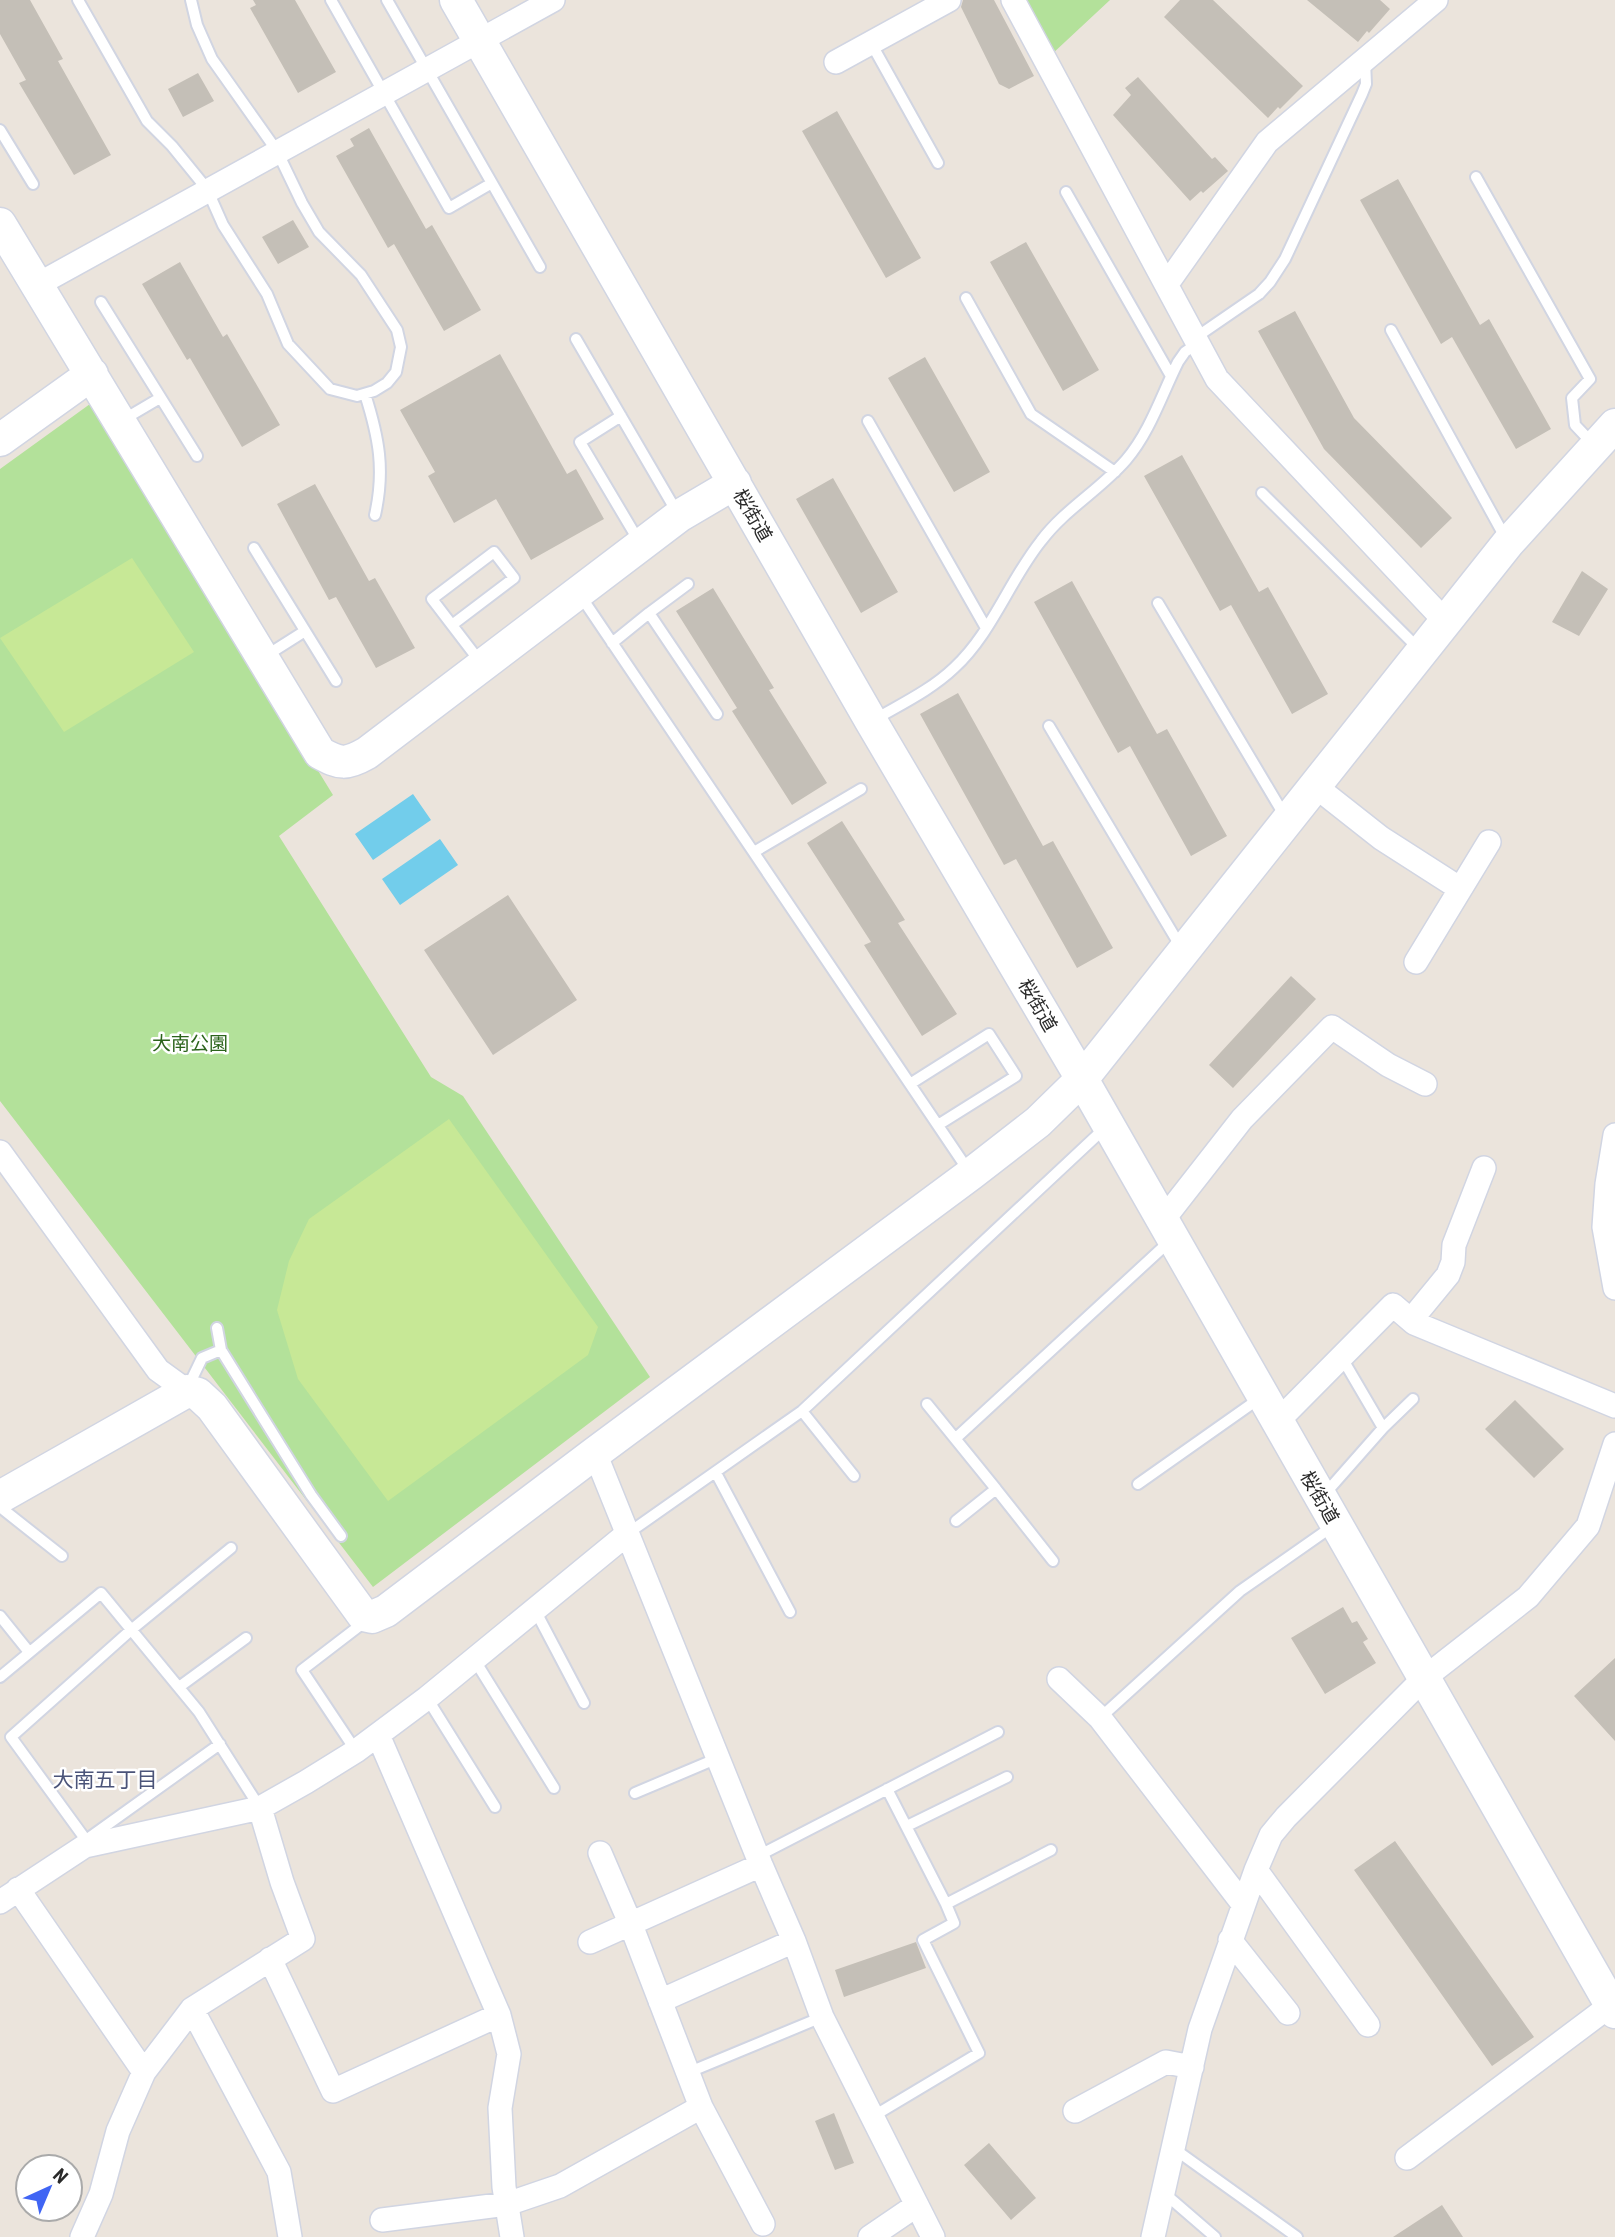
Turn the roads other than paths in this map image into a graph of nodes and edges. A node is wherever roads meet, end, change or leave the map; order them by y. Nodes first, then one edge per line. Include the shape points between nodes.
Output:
1 (78, 0) edge
2 (191, 0) edge
3 (331, 0) edge
4 (387, 0) edge
5 (456, 0) edge
6 (553, 0) edge
7 (949, 0) edge
8 (1013, 0) edge
9 (1436, 0) edge
10 (479, 40) junction
11 (871, 43) junction
12 (1365, 61) junction
13 (836, 62) dead end
14 (427, 69) junction
15 (384, 93) junction
16 (0, 131) edge
17 (277, 151) junction
18 (938, 163) dead end
19 (1476, 177) dead end
20 (492, 183) junction
21 (33, 184) dead end
22 (207, 190) junction
23 (1066, 192) dead end
24 (0, 224) edge
25 (540, 267) dead end
26 (37, 285) junction
27 (1167, 285) junction
28 (966, 298) dead end
29 (101, 302) dead end
30 (1391, 330) dead end
31 (576, 339) dead end
32 (1196, 340) junction
33 (92, 374) junction
34 (1171, 376) junction
35 (365, 394) junction
36 (160, 398) junction
37 (621, 416) junction
38 (867, 421) dead end
39 (120, 422) junction
40 (1605, 436) edge
41 (0, 440) edge
42 (197, 456) dead end
43 (1115, 472) junction
44 (735, 483) junction
45 (1262, 493) dead end
46 (375, 516) dead end
47 (679, 516) junction
48 (1508, 543) junction
49 (642, 545) junction
50 (254, 548) dead end
51 (688, 584) dead end
52 (578, 593) junction
53 (1158, 603) dead end
54 (649, 613) junction
55 (1446, 621) junction
56 (452, 625) junction
57 (986, 628) junction
58 (305, 631) junction
59 (612, 643) junction
60 (1422, 651) junction
61 (262, 658) junction
62 (482, 665) junction
63 (336, 681) dead end
64 (717, 714) dead end
65 (871, 721) junction
66 (1049, 726) dead end
67 (1315, 786) junction
68 (860, 789) dead end
69 (1287, 820) junction
70 (1489, 842) dead end
71 (754, 852) junction
72 (1459, 888) junction
73 (1183, 951) junction
74 (1416, 962) dead end
75 (1082, 1079) junction
76 (910, 1084) junction
77 (1425, 1084) dead end
78 (938, 1125) junction
79 (1108, 1125) junction
80 (1615, 1135) edge
81 (0, 1152) edge
82 (1484, 1168) dead end
83 (971, 1174) junction
84 (1168, 1229) junction
85 (1615, 1288) edge
86 (1411, 1320) junction
87 (217, 1328) dead end
88 (221, 1349) junction
89 (1342, 1358) junction
90 (187, 1391) junction
91 (1413, 1399) dead end
92 (928, 1404) dead end
93 (1615, 1406) edge
94 (1270, 1409) junction
95 (802, 1411) junction
96 (1383, 1428) junction
97 (956, 1438) junction
98 (1615, 1444) edge
99 (594, 1453) junction
100 (716, 1473) junction
101 (854, 1476) dead end
102 (1138, 1484) dead end
103 (996, 1489) junction
104 (0, 1497) edge
105 (0, 1507) edge
106 (1328, 1511) junction
107 (956, 1521) dead end
108 (627, 1534) junction
109 (341, 1536) dead end
110 (231, 1548) dead end
111 (62, 1556) dead end
112 (1053, 1561) dead end
113 (535, 1609) junction
114 (790, 1612) dead end
115 (363, 1615) junction
116 (0, 1616) edge
117 (131, 1630) junction
118 (246, 1638) dead end
119 (29, 1652) junction
120 (474, 1659) junction
121 (0, 1676) edge
122 (1059, 1679) dead end
123 (1423, 1679) junction
124 (179, 1687) junction
125 (427, 1698) junction
126 (584, 1703) dead end
127 (1101, 1718) junction
128 (998, 1732) dead end
129 (378, 1735) junction
130 (220, 1744) junction
131 (356, 1751) junction
132 (718, 1758) junction
133 (1007, 1777) dead end
134 (554, 1788) dead end
135 (887, 1789) junction
136 (635, 1793) dead end
137 (495, 1807) dead end
138 (260, 1808) junction
139 (907, 1826) junction
140 (85, 1843) junction
141 (1051, 1850) dead end
142 (600, 1853) dead end
143 (759, 1861) junction
144 (1256, 1870) junction
145 (9, 1896) edge
146 (946, 1904) junction
147 (1243, 1904) junction
148 (631, 1925) junction
149 (1230, 1940) junction
150 (794, 1941) junction
151 (590, 1942) dead end
152 (270, 1959) junction
153 (660, 2001) junction
154 (1614, 2007) edge
155 (192, 2008) junction
156 (1287, 2013) dead end
157 (499, 2015) junction
158 (822, 2017) junction
159 (1368, 2025) dead end
160 (1192, 2067) junction
161 (144, 2072) junction
162 (687, 2073) junction
163 (701, 2106) junction
164 (1075, 2111) dead end
165 (872, 2117) junction
166 (1173, 2148) junction
167 (1407, 2158) dead end
168 (1163, 2192) junction
169 (508, 2204) junction
170 (917, 2205) junction
171 (383, 2220) dead end
172 (763, 2224) dead end
173 (82, 2237) edge
174 (289, 2237) edge
175 (512, 2237) edge
176 (870, 2237) edge
177 (933, 2237) edge
178 (1153, 2237) edge
179 (1215, 2237) edge
180 (1297, 2237) edge

1 - 22 lane via 147,121
2 - 17 lane via 212,58
3 - 15 lane
4 - 14 lane
5 - 10 street, 桜街道
6 - 10 street
7 - 11 street
8 - 27 street
9 - 12 street
10 - 14 street
10 - 44 street, 桜街道
11 - 13 street
11 - 18 lane
12 - 27 street via 1267,142
12 - 32 lane via 1362,94 1285,259 1259,294
14 - 15 street
14 - 20 lane
15 - 17 street
15 - 20 lane via 449,208
16 - 21 lane
17 - 22 street
17 - 35 lane via 319,232 361,275 397,330 401,347 396,372 387,383
19 - 40 lane via 1590,379 1572,398 1575,425
20 - 25 lane
22 - 26 street
22 - 35 lane via 223,225 267,294 288,344 330,389
23 - 34 lane
24 - 26 street
26 - 33 street
27 - 32 street
28 - 43 lane via 1031,414
29 - 36 lane
30 - 48 lane
31 - 37 lane
32 - 34 lane
32 - 55 street via 1217,379
33 - 39 street
33 - 41 street
34 - 43 lane via 1147,428
35 - 46 lane via 382,462
36 - 39 lane
36 - 42 lane
37 - 47 lane
37 - 49 lane via 580,442
38 - 57 lane
39 - 61 street
40 - 48 street
43 - 57 lane via 1041,541
44 - 47 street
44 - 65 street, 桜街道
45 - 60 lane
47 - 49 street
48 - 55 street
49 - 52 street
50 - 58 lane
51 - 54 lane
52 - 59 lane
52 - 62 street
53 - 69 lane
54 - 59 lane
54 - 64 lane
55 - 60 street
56 - 56 lane via 514,578 494,552 432,599
56 - 62 lane
57 - 65 lane via 941,680
58 - 61 lane
58 - 63 lane
59 - 71 lane
60 - 67 street
61 - 62 street via 320,753 351,762
65 - 75 street, 桜街道
66 - 73 lane
67 - 69 street
67 - 72 street via 1381,838
68 - 71 lane
69 - 73 street
70 - 72 street
71 - 76 lane
72 - 74 street
73 - 75 street
75 - 79 street, 桜街道
75 - 83 street via 1038,1122
76 - 78 lane
76 - 78 lane via 989,1034 1016,1076
77 - 84 street via 1332,1027 1242,1119
78 - 83 lane
79 - 84 street, 桜街道
79 - 95 lane
80 - 85 street via 1604,1227
81 - 90 street via 158,1370
82 - 86 street via 1454,1245 1448,1275
83 - 99 street
84 - 94 street, 桜街道
84 - 97 lane
86 - 89 street via 1393,1305
86 - 93 street
87 - 88 lane
88 - 90 lane via 202,1358
88 - 109 lane
89 - 94 street
89 - 96 lane
90 - 104 street
90 - 115 street via 212,1407
91 - 96 lane
92 - 97 lane
94 - 102 lane
94 - 106 street, 桜街道
95 - 100 lane
95 - 101 lane
96 - 106 lane
97 - 103 lane
98 - 123 street via 1588,1526 1528,1597
99 - 108 street
99 - 115 street via 394,1606 378,1615
100 - 108 lane
100 - 114 lane
103 - 107 lane
103 - 112 lane
105 - 111 lane
106 - 123 street, 桜街道
106 - 127 lane
108 - 113 street
108 - 132 street
110 - 117 lane
113 - 120 street
113 - 126 lane
115 - 131 lane via 358,1627 302,1670
116 - 119 lane
117 - 119 lane via 101,1592
117 - 124 lane
117 - 140 lane via 11,1737
118 - 124 lane
119 - 121 lane
120 - 125 street
120 - 134 lane
122 - 127 street
123 - 144 street via 1286,1817 1271,1835
123 - 154 street, 桜街道
124 - 130 lane
125 - 129 street
125 - 137 lane
127 - 147 street
128 - 135 lane
129 - 131 street
129 - 157 street
130 - 138 lane
130 - 140 lane
131 - 138 street
132 - 136 lane
132 - 143 street
133 - 139 lane
135 - 139 lane
135 - 143 lane
138 - 140 street
138 - 152 street via 303,1939
139 - 146 lane
140 - 145 street
141 - 146 lane
142 - 148 street
143 - 148 street
143 - 150 street
144 - 147 street
144 - 159 street
145 - 161 street
146 - 165 lane via 954,1923 923,1940 979,2053
147 - 149 street
148 - 151 street
148 - 153 street
149 - 156 street
149 - 160 street
150 - 153 street
150 - 158 street
152 - 155 street
152 - 157 street via 333,2091
153 - 162 street
154 - 167 street
155 - 161 street
155 - 174 street via 279,2172
157 - 169 street via 509,2054 500,2108
158 - 162 lane
158 - 165 street
160 - 164 street via 1166,2062
160 - 166 street
161 - 173 street via 118,2131 101,2194
162 - 163 street
163 - 169 street via 560,2186
163 - 172 street
165 - 170 street
166 - 168 street
166 - 180 lane
168 - 178 street
168 - 179 lane
169 - 171 street
169 - 175 street
170 - 176 street
170 - 177 street

